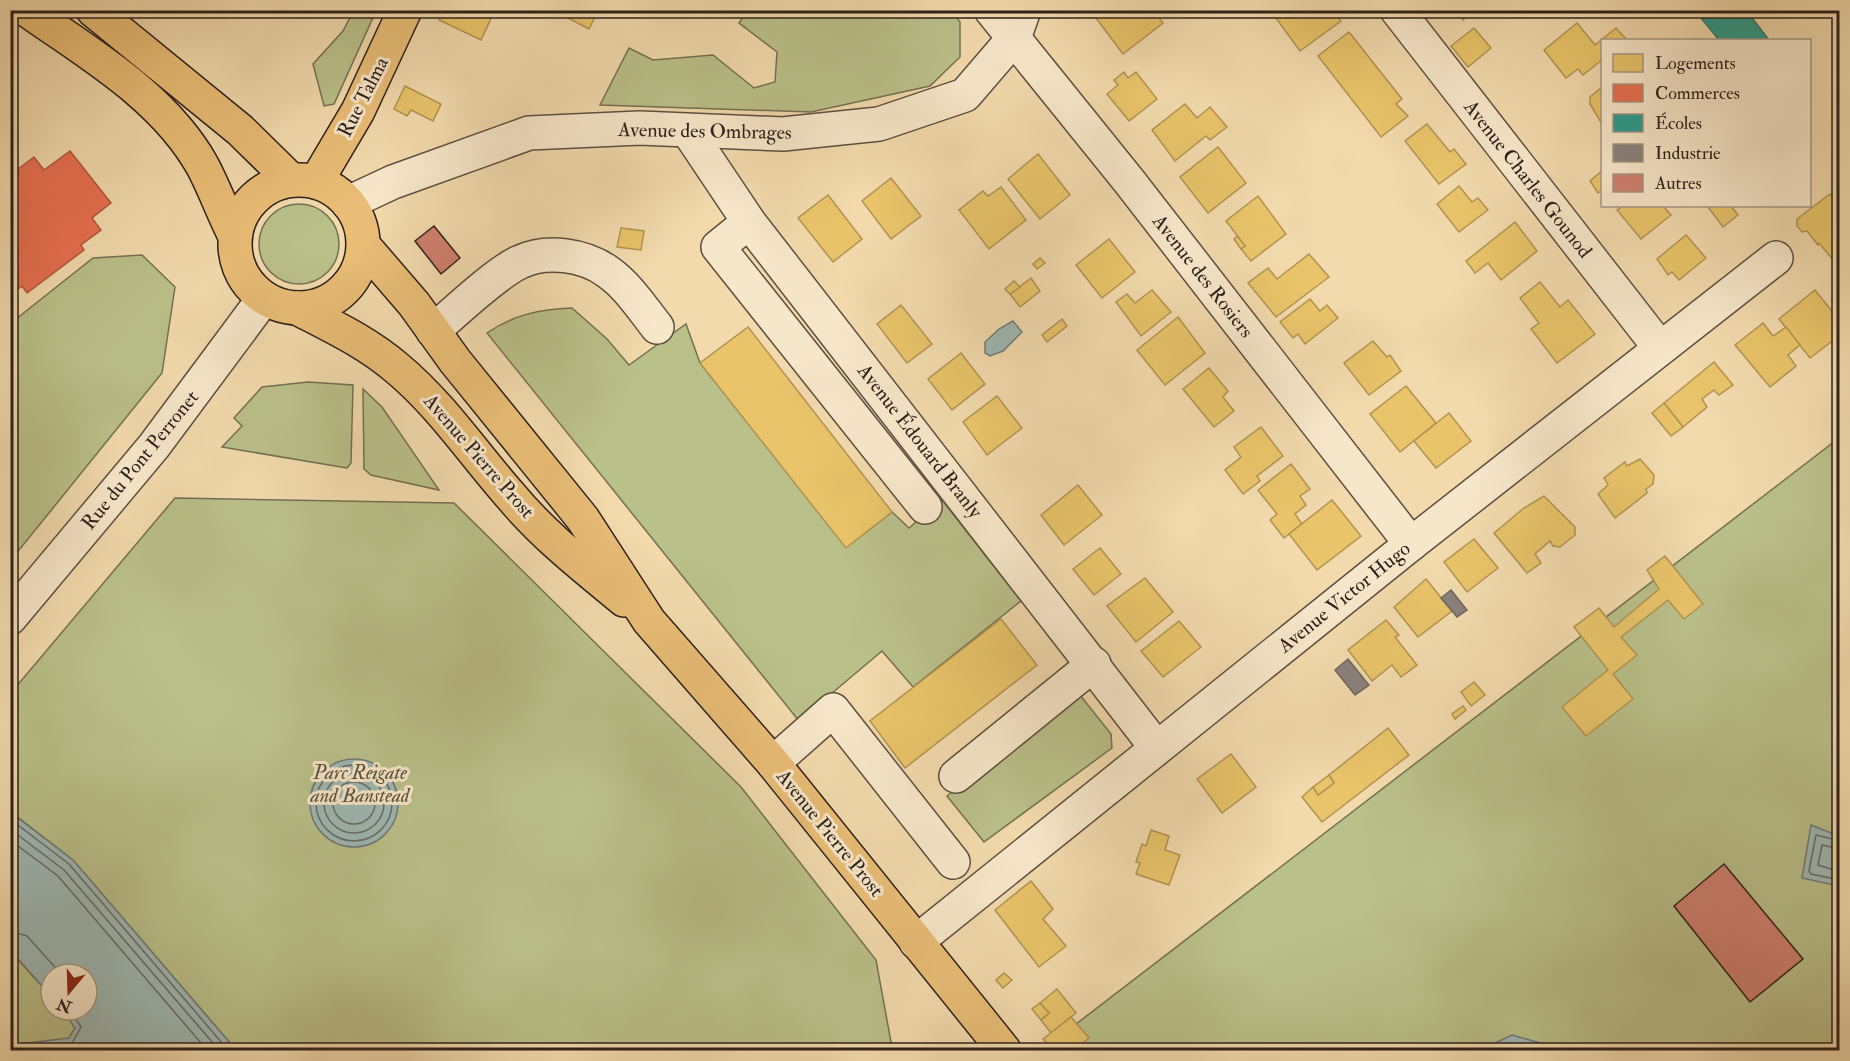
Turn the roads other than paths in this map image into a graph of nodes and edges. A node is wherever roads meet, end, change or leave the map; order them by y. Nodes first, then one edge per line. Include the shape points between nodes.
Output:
1 (27, 10) edge
2 (93, 10) edge
3 (405, 10) edge
4 (992, 10) edge
5 (1396, 10) edge
6 (1019, 24) edge
7 (688, 131) junction
8 (304, 181) junction
9 (348, 203) junction
10 (749, 222) junction
11 (235, 236) junction
12 (364, 246) junction
13 (1776, 258) dead end
14 (264, 298) junction
15 (297, 308) junction
16 (657, 327) dead end
17 (433, 331) junction
18 (1660, 348) junction
19 (925, 507) dead end
20 (1411, 544) junction
21 (10, 618) edge
22 (649, 621) junction
23 (1094, 664) junction
24 (1156, 747) junction
25 (773, 763) junction
26 (956, 776) dead end
27 (953, 862) dead end
28 (916, 942) junction
29 (1004, 1050) edge

1 - 11 main road via 110,68 156,107 202,165
2 - 8 main road
3 - 8 main road, Rue Talma via 358,111
4 - 6 street, Avenue des Rosiers
5 - 18 street, Avenue Charles Gounod
6 - 7 street, Avenue des Ombrages via 965,95 879,124 783,134
6 - 20 street, Avenue des Rosiers via 1136,191
7 - 9 street, Avenue des Ombrages via 640,128 529,133 393,182
7 - 10 street, Avenue Édouard Branly
8 - 9 main road via 334,190
8 - 11 main road via 270,186 253,198 241,216
9 - 12 main road via 357,216
10 - 19 street via 718,247
10 - 23 street, Avenue Édouard Branly
11 - 14 main road via 235,254 241,271 250,287
12 - 15 main road via 356,274 338,296 311,308
12 - 17 main road, Avenue Pierre Prost
13 - 18 street, Avenue Victor Hugo
14 - 15 main road
14 - 21 street, Rue du Pont Perronet via 154,446
15 - 22 main road, Avenue Pierre Prost via 345,333 397,368 424,392 511,497 557,544
16 - 17 street via 609,272 588,261 561,255 519,262
17 - 22 main road, Avenue Pierre Prost via 583,519
18 - 20 street, Avenue Victor Hugo
20 - 24 street, Avenue Victor Hugo
22 - 25 main road, Avenue Pierre Prost
23 - 24 street, Avenue Édouard Branly
23 - 26 street
24 - 28 street, Avenue Victor Hugo
25 - 27 street via 833,710
25 - 28 main road, Avenue Pierre Prost
28 - 29 main road, Avenue Pierre Prost

